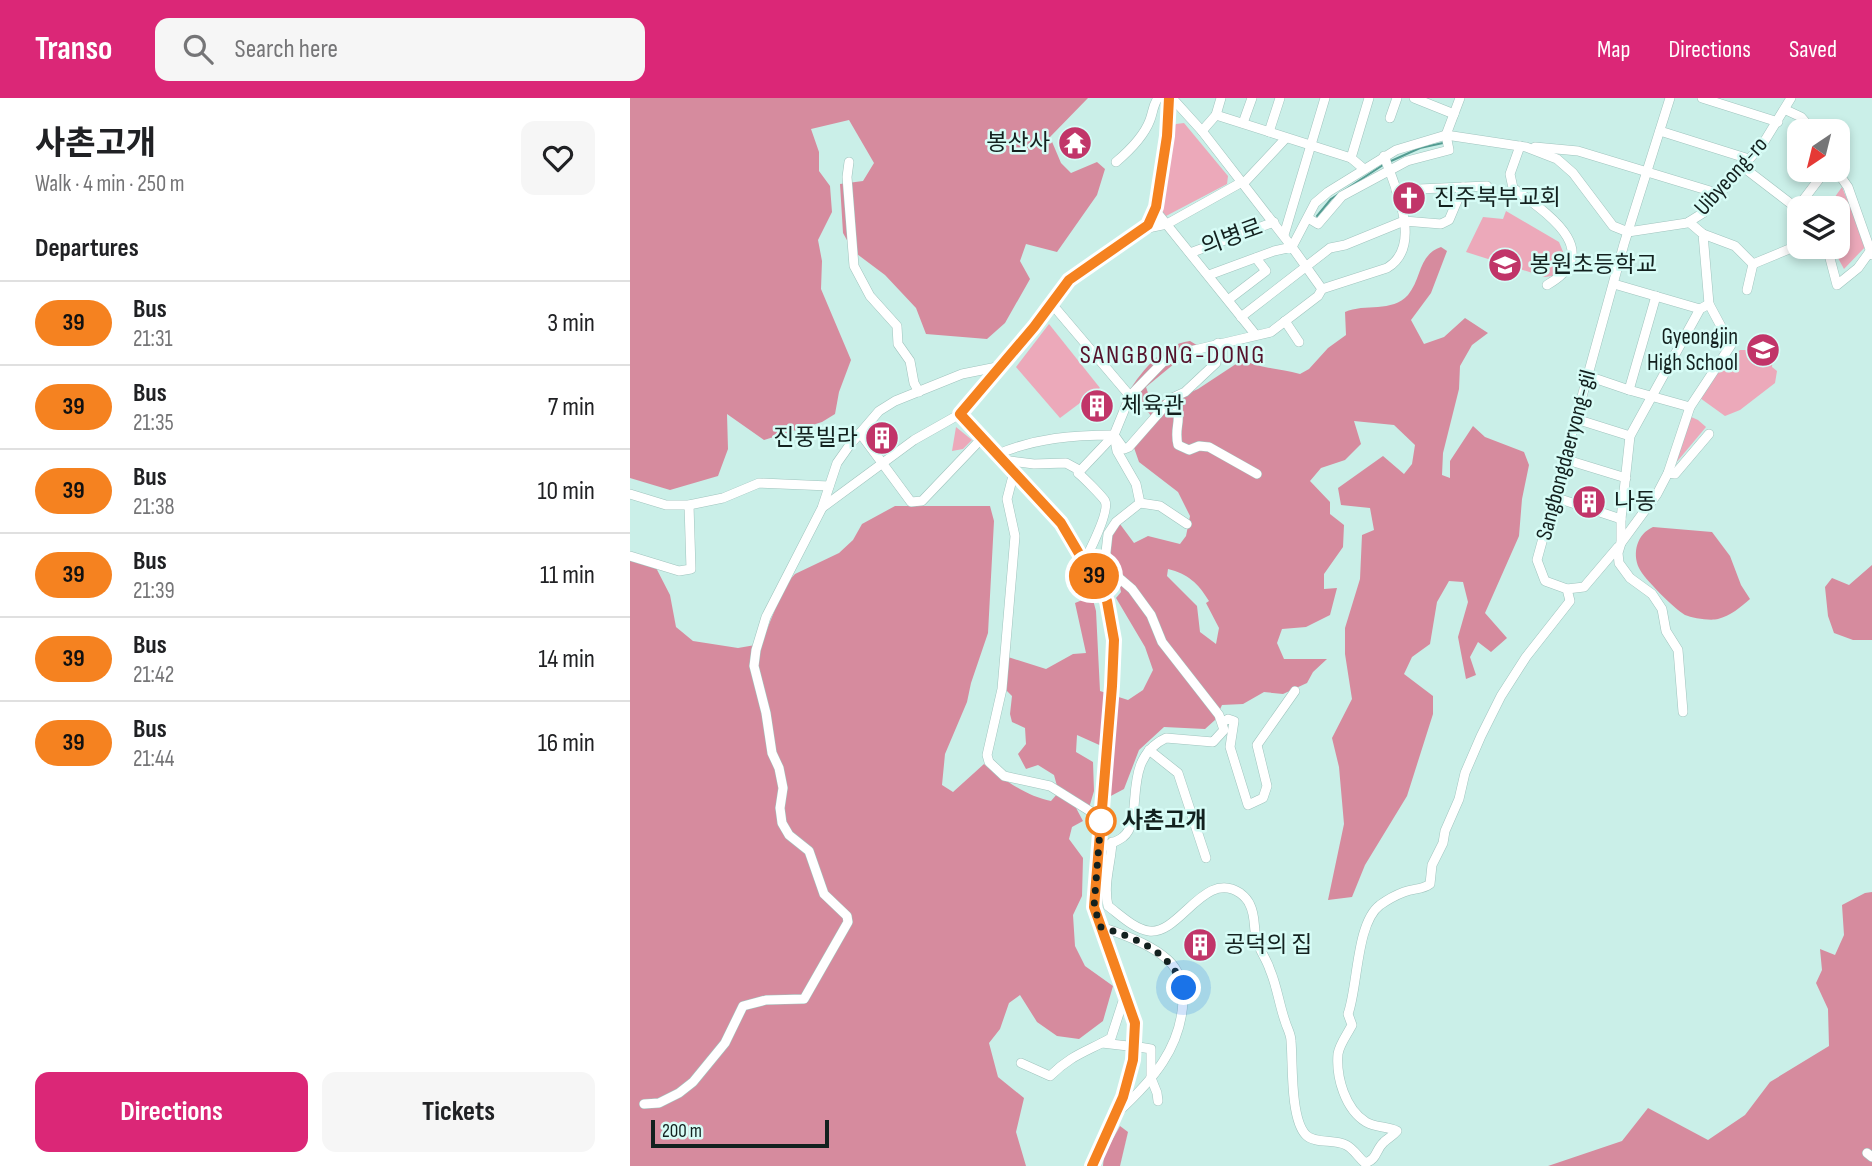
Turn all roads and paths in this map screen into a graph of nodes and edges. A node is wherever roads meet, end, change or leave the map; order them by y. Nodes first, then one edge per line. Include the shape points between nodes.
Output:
1 (1158, 98) edge
2 (1170, 98) edge
3 (1221, 98) edge
4 (1252, 98) edge
5 (1280, 98) edge
6 (1325, 98) edge
7 (1369, 98) edge
8 (1396, 98) edge
9 (1414, 98) edge
10 (1460, 98) edge
11 (1670, 98) edge
12 (1703, 98) edge
13 (1791, 98) edge
14 (1786, 110) junction
15 (1454, 114) junction
16 (1216, 115) junction
17 (1390, 118) dead end
18 (1803, 119) edge
19 (1778, 122) junction
20 (1243, 123) junction
21 (1202, 131) junction
22 (1660, 131) junction
23 (1269, 132) junction
24 (1446, 135) junction
25 (1286, 138) junction
26 (1311, 146) junction
27 (1523, 146) junction
28 (1384, 156) junction
29 (1351, 158) junction
30 (849, 162) dead end
31 (1116, 162) dead end
32 (1746, 163) junction
33 (1364, 169) junction
34 (1389, 170) junction
35 (1647, 173) junction
36 (1844, 182) edge
37 (1242, 183) junction
38 (1487, 186) dead end
39 (1463, 187) junction
40 (1396, 190) junction
41 (1720, 194) junction
42 (1787, 199) edge
43 (1156, 207) junction
44 (1308, 218) junction
45 (1404, 221) junction
46 (1274, 222) junction
47 (1689, 222) junction
48 (1167, 224) junction
49 (1143, 229) junction
50 (1629, 232) junction
51 (1703, 234) junction
52 (1284, 235) junction
53 (1292, 247) junction
54 (1787, 250) edge
55 (1872, 252) edge
56 (1190, 253) junction
57 (1256, 258) junction
58 (1830, 259) edge
59 (1753, 264) junction
60 (1306, 265) junction
61 (1209, 275) junction
62 (1547, 285) dead end
63 (1614, 285) junction
64 (1322, 289) junction
65 (1747, 290) dead end
66 (1656, 296) junction
67 (1228, 300) junction
68 (1051, 303) junction
69 (1705, 306) junction
70 (1241, 317) junction
71 (1285, 321) junction
72 (1255, 334) junction
73 (1299, 342) dead end
74 (1218, 344) junction
75 (1002, 366) junction
76 (1588, 376) junction
77 (1629, 390) junction
78 (919, 392) junction
79 (1651, 395) junction
80 (1130, 396) junction
81 (1172, 398) junction
82 (1690, 407) junction
83 (960, 414) junction
84 (1576, 419) junction
85 (860, 433) junction
86 (1709, 434) dead end
87 (1114, 435) junction
88 (1630, 436) junction
89 (983, 437) junction
90 (1000, 457) junction
91 (1564, 460) junction
92 (882, 462) junction
93 (1079, 470) junction
94 (1014, 472) junction
95 (1668, 473) junction
96 (1257, 474) dead end
97 (1626, 478) junction
98 (829, 486) junction
99 (630, 494) edge
100 (1554, 497) junction
101 (1140, 503) junction
102 (689, 505) junction
103 (822, 508) junction
104 (1621, 519) junction
105 (1188, 524) dead end
106 (1621, 542) junction
107 (630, 556) edge
108 (1085, 559) junction
109 (1567, 589) junction
110 (1295, 691) dead end
111 (1683, 712) dead end
112 (1223, 722) junction
113 (1149, 750) junction
114 (1101, 818) junction
115 (1112, 842) junction
116 (1098, 849) junction
117 (1206, 858) dead end
118 (1101, 927) junction
119 (1125, 993) junction
120 (1102, 1043) junction
121 (1128, 1046) dead end
122 (1139, 1047) dead end
123 (1021, 1063) dead end
124 (1151, 1078) junction
125 (1158, 1101) dead end
126 (644, 1104) dead end
127 (1116, 1114) junction
128 (1092, 1166) edge

1 - 31 street via 1149,122
2 - 21 street
2 - 43 main road
3 - 16 street
4 - 20 street
5 - 23 street
6 - 26 street
7 - 29 street
8 - 17 street
9 - 15 street
10 - 15 street
11 - 22 street, Sangbongdaeryong-gil
12 - 19 street
13 - 14 street, Uibyeong-ro
14 - 18 street
14 - 19 street, Uibyeong-ro
15 - 24 street
16 - 20 street
16 - 21 street
19 - 32 street, Uibyeong-ro
20 - 23 street
21 - 37 street
22 - 32 street
22 - 35 street, Sangbongdaeryong-gil
23 - 25 street
24 - 27 street
24 - 28 street
24 - 34 street via 1449,150 1419,156
25 - 26 street
25 - 37 street
26 - 29 street
26 - 52 street
27 - 35 street via 1578,151
27 - 50 street via 1557,159 1613,226
27 - 62 street via 1510,174 1513,188 1549,215 1571,244 1564,275
28 - 33 street
28 - 34 street
29 - 33 street
30 - 78 street via 854,266 870,296 897,326 898,344 910,361
32 - 41 street, Uibyeong-ro
32 - 42 street
33 - 44 street via 1328,191
34 - 40 street
34 - 44 street via 1342,196 1318,224
35 - 41 street
35 - 50 street, Sangbongdaeryong-gil
36 - 55 street
37 - 46 street
37 - 48 street
38 - 39 street
39 - 40 street
39 - 45 street via 1449,220 1441,224
40 - 45 street
41 - 47 street, Uibyeong-ro
43 - 48 street
43 - 49 main road
44 - 53 street
45 - 60 street via 1330,247
45 - 64 street via 1402,255 1395,263
46 - 52 street
46 - 56 street, 의병로
47 - 50 street, Uibyeong-ro
47 - 51 street
48 - 49 street
48 - 56 street
49 - 68 main road via 1069,280
50 - 63 street, Sangbongdaeryong-gil
51 - 59 street via 1735,246
51 - 69 street
52 - 53 street
53 - 57 street
53 - 60 street
54 - 59 street
55 - 58 street via 1838,285
56 - 61 street
57 - 61 street
57 - 67 street via 1266,271
59 - 65 street
60 - 64 street
60 - 70 street
61 - 67 street
63 - 66 street
63 - 76 street, Sangbongdaeryong-gil
64 - 71 street
66 - 69 street
66 - 77 street
67 - 70 street
68 - 75 main road
68 - 80 street
69 - 79 street
69 - 82 street via 1731,345
70 - 72 street
71 - 72 street via 1271,332
71 - 73 street
72 - 74 street
74 - 80 street via 1163,362
74 - 81 street via 1216,363
75 - 78 street via 962,374
75 - 83 main road
76 - 77 street
76 - 84 street, Sangbongdaeryong-gil
77 - 79 street
78 - 85 street via 879,411
79 - 82 street
79 - 88 street
80 - 87 street
81 - 87 street via 1129,447 1124,449
81 - 96 street via 1180,411 1178,444 1189,450 1209,447
82 - 95 street
83 - 89 main road
83 - 92 street
84 - 88 street
84 - 91 street, Sangbongdaeryong-gil
85 - 92 street
85 - 98 street via 837,463
86 - 95 street via 1675,474
87 - 90 street via 1051,438 1020,445
87 - 93 street
87 - 101 street
88 - 97 street
89 - 90 main road
89 - 92 street via 922,501 911,502
90 - 93 street via 1034,464 1066,463
90 - 94 main road
91 - 97 street
91 - 100 street, Sangbongdaeryong-gil
92 - 103 street
93 - 108 street via 1107,505
94 - 108 main road via 1061,523
94 - 114 street via 1007,499 1015,536 1002,689 987,753 989,762 1004,776 1050,786
95 - 106 street
97 - 104 street
98 - 102 street via 759,483 723,498
98 - 103 street
99 - 102 street via 666,505
100 - 104 street
100 - 109 street, Sangbongdaeryong-gil via 1538,560 1545,581
101 - 105 street via 1160,506
101 - 112 street via 1108,534 1105,561 1132,589 1151,615 1162,642
102 - 107 street via 691,569 679,572
103 - 126 street via 766,617 754,666 783,788 782,823 789,835 810,850 824,894 848,922 804,999 743,1006 725,1043 693,1082 659,1103
104 - 106 street
106 - 109 street via 1584,587
106 - 111 street via 1619,563 1652,594 1678,650
108 - 114 main road via 1107,601 1114,640
109 - 115 street via 1570,601 1526,657 1481,736 1432,865 1430,884 1378,906 1363,933 1348,1014 1352,1025 1338,1053 1339,1081 1363,1120 1397,1131 1380,1145 1372,1160 1365,1163 1344,1144 1306,1135 1301,1126 1291,1079 1291,1038 1256,939 1249,901 1239,892 1218,888 1164,928 1142,928 1108,906 1105,894
110 - 112 street via 1257,745 1267,786 1263,798 1248,805 1230,747 1234,721
112 - 113 street via 1224,730 1213,742 1167,738
113 - 115 street via 1139,769 1132,822 1124,837
113 - 117 street via 1178,773
114 - 116 main road
115 - 116 street
116 - 118 main road via 1094,907
118 - 119 main road
118 - 124 street via 1169,960 1184,988 1173,1048
119 - 120 street via 1111,1038
119 - 127 main road via 1135,1023 1133,1060
120 - 121 street
120 - 123 street via 1064,1062 1050,1076
122 - 124 street via 1151,1049
124 - 125 street
124 - 127 street
127 - 128 main road

